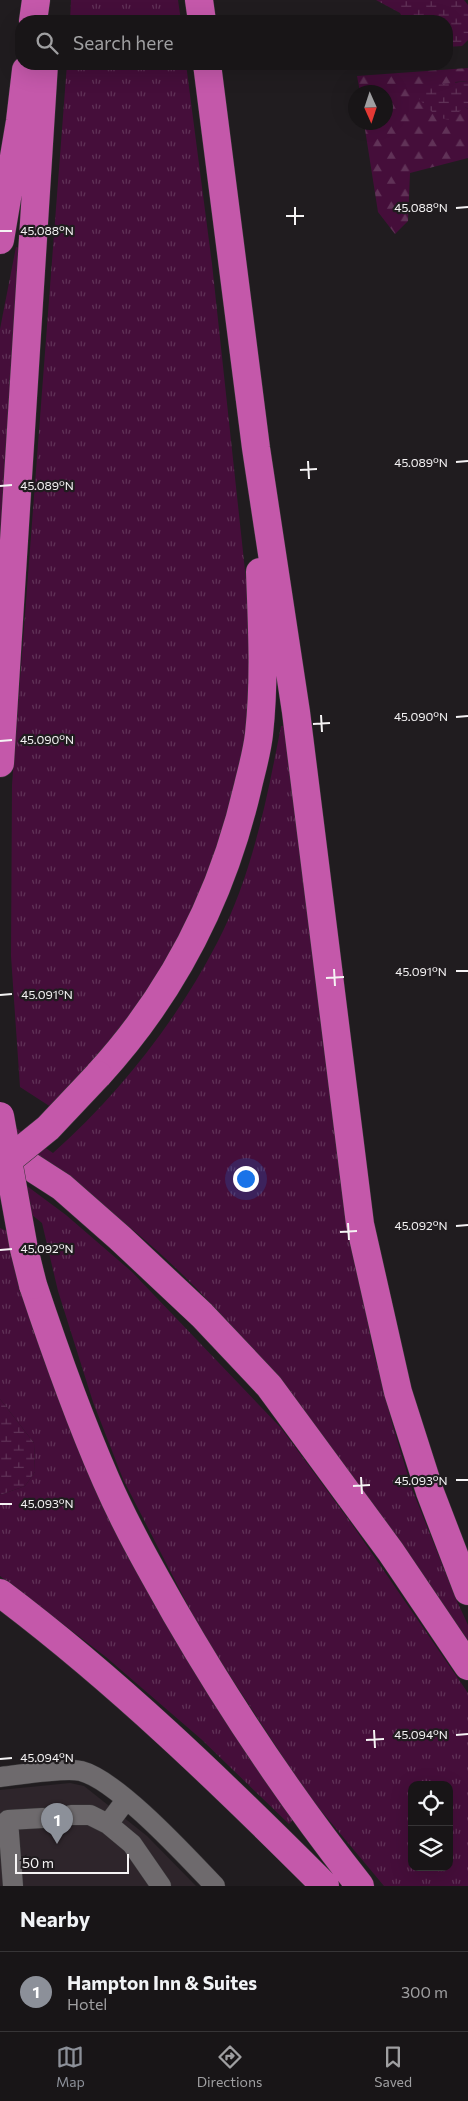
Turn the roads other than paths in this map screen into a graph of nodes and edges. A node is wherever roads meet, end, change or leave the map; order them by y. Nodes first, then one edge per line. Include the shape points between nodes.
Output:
1 (36, 0) edge
2 (48, 0) edge
3 (199, 0) edge
4 (34, 15) edge
5 (47, 15) edge
6 (201, 15) edge
7 (26, 70) edge
8 (44, 70) edge
9 (208, 70) edge
10 (0, 240) edge
11 (256, 448) junction
12 (0, 763) edge
13 (0, 1116) edge
14 (0, 1147) edge
15 (0, 1167) edge
16 (468, 1591) edge
17 (0, 1593) edge
18 (468, 1666) edge
19 (0, 1777) edge
20 (126, 1800) junction
21 (71, 1815) tunnel mouth
22 (42, 1818) tunnel mouth
23 (4, 1820) edge
24 (108, 1824) junction
25 (13, 1886) edge
26 (161, 1886) edge
27 (215, 1886) edge
28 (325, 1886) edge
29 (360, 1886) edge

1 - 4 highway
2 - 5 highway
3 - 6 highway
7 - 10 highway
8 - 12 highway
9 - 11 highway
11 - 15 highway, bridge via 263,673 258,737 242,811 217,887 175,974 125,1046 48,1128
11 - 16 highway via 296,712 360,1224 398,1392 430,1492
13 - 29 highway, bridge via 33,1285 107,1482 148,1566 237,1716
14 - 18 highway via 62,1187 120,1238 202,1315 269,1386 368,1520
17 - 28 highway via 137,1706 240,1800
19 - 20 lane via 80,1771
20 - 24 lane
20 - 27 lane
21 - 24 lane via 90,1815
22 - 23 lane
23 - 25 lane
24 - 26 lane via 132,1844

